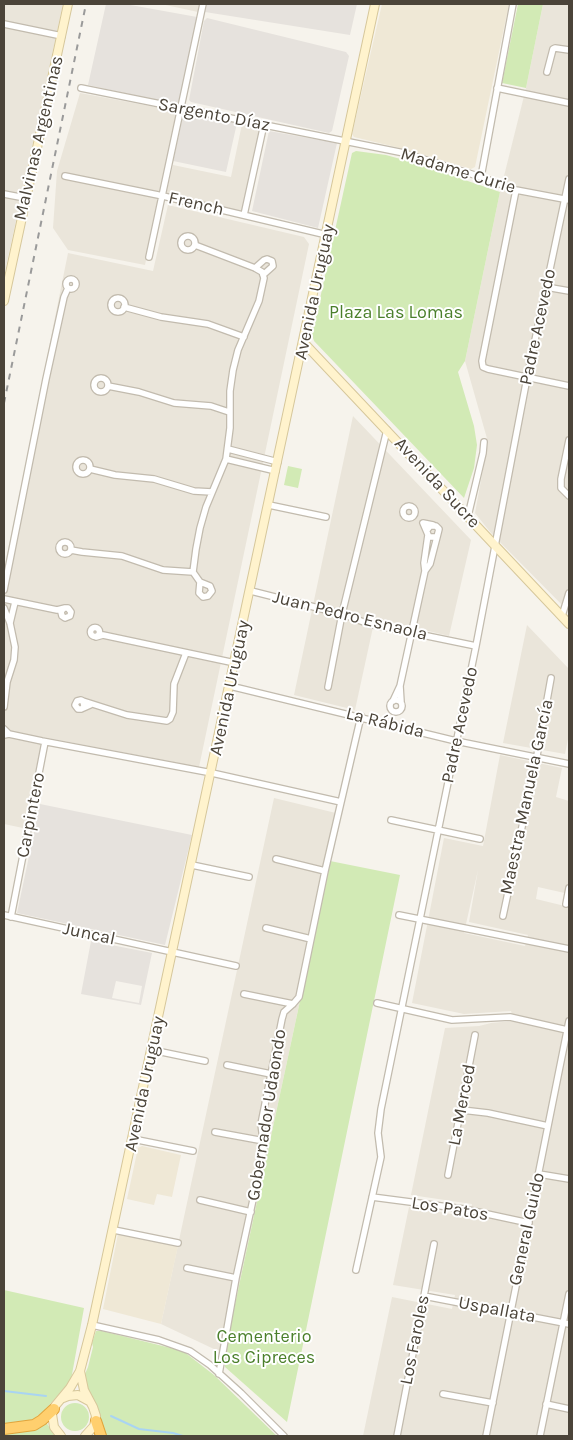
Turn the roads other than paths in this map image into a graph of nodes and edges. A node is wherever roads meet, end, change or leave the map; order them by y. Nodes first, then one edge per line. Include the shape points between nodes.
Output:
1 (68, 4) edge
2 (202, 4) edge
3 (375, 4) edge
4 (513, 4) edge
5 (4, 24) edge
6 (62, 36) junction
7 (569, 50) edge
8 (547, 72) dead end
9 (81, 88) dead end
10 (497, 88) junction
11 (569, 103) edge
12 (181, 108) junction
13 (264, 124) junction
14 (346, 140) junction
15 (65, 176) dead end
16 (481, 177) junction
17 (569, 179) edge
18 (516, 190) junction
19 (4, 194) edge
20 (163, 196) junction
21 (25, 198) junction
22 (567, 200) edge
23 (244, 216) junction
24 (327, 235) junction
25 (195, 245) dead end
26 (149, 257) dead end
27 (255, 268) junction
28 (6, 274) edge
29 (263, 275) junction
30 (546, 287) junction
31 (68, 288) dead end
32 (569, 291) edge
33 (4, 301) edge
34 (124, 308) dead end
35 (244, 337) junction
36 (304, 343) junction
37 (527, 378) junction
38 (108, 386) dead end
39 (569, 386) edge
40 (229, 412) junction
41 (387, 430) junction
42 (569, 440) edge
43 (484, 442) dead end
44 (228, 449) junction
45 (226, 459) junction
46 (278, 462) junction
47 (90, 469) dead end
48 (276, 471) junction
49 (212, 492) junction
50 (569, 496) edge
51 (269, 505) junction
52 (415, 512) junction
53 (468, 516) junction
54 (326, 517) dead end
55 (411, 518) junction
56 (421, 522) junction
57 (433, 525) junction
58 (427, 532) junction
59 (437, 537) junction
60 (495, 545) junction
61 (71, 550) dead end
62 (425, 571) junction
63 (193, 572) junction
64 (200, 582) dead end
65 (4, 590) edge
66 (251, 591) junction
67 (569, 593) edge
68 (4, 599) edge
69 (15, 602) junction
70 (4, 608) edge
71 (61, 611) dead end
72 (342, 614) junction
73 (562, 616) junction
74 (10, 623) junction
75 (569, 624) edge
76 (412, 633) junction
77 (99, 634) dead end
78 (476, 646) junction
79 (186, 653) junction
80 (235, 663) junction
81 (551, 678) dead end
82 (230, 686) junction
83 (400, 686) junction
84 (328, 687) dead end
85 (393, 701) junction
86 (401, 702) junction
87 (83, 705) dead end
88 (4, 707) edge
89 (361, 716) junction
90 (4, 729) edge
91 (6, 734) edge
92 (456, 741) junction
93 (45, 742) junction
94 (536, 757) junction
95 (569, 764) edge
96 (212, 773) junction
97 (341, 802) junction
98 (391, 820) dead end
99 (438, 830) junction
100 (480, 839) dead end
101 (276, 859) dead end
102 (192, 865) junction
103 (325, 871) junction
104 (249, 877) dead end
105 (569, 888) edge
106 (566, 904) dead end
107 (4, 915) edge
108 (399, 915) dead end
109 (503, 916) dead end
110 (11, 917) junction
111 (420, 920) junction
112 (266, 928) dead end
113 (311, 939) junction
114 (569, 949) edge
115 (173, 952) junction
116 (236, 966) dead end
117 (244, 994) dead end
118 (377, 1003) dead end
119 (293, 1004) junction
120 (402, 1009) junction
121 (569, 1021) edge
122 (567, 1030) junction
123 (475, 1035) dead end
124 (152, 1050) junction
125 (205, 1061) dead end
126 (227, 1065) dead end
127 (271, 1074) junction
128 (462, 1110) junction
129 (548, 1126) junction
130 (215, 1132) dead end
131 (133, 1139) junction
132 (264, 1141) junction
133 (193, 1151) dead end
134 (539, 1174) junction
135 (448, 1175) dead end
136 (569, 1179) edge
137 (372, 1197) junction
138 (200, 1200) dead end
139 (251, 1212) junction
140 (529, 1223) junction
141 (114, 1230) junction
142 (178, 1243) dead end
143 (434, 1244) dead end
144 (187, 1268) dead end
145 (356, 1270) dead end
146 (236, 1278) junction
147 (569, 1294) edge
148 (424, 1296) junction
149 (510, 1312) junction
150 (566, 1324) edge
151 (92, 1325) junction
152 (80, 1371) junction
153 (219, 1374) junction
154 (443, 1394) dead end
155 (90, 1402) junction
156 (493, 1403) junction
157 (546, 1404) junction
158 (56, 1405) junction
159 (569, 1409) edge
160 (96, 1421) junction
161 (4, 1429) edge
162 (61, 1435) edge
163 (85, 1436) edge
164 (101, 1436) edge
165 (284, 1436) edge
166 (397, 1436) edge
167 (486, 1436) edge
168 (540, 1436) edge

1 - 6 main road, Malvinas Argentinas
2 - 12 street
3 - 14 main road, Avenida Uruguay
4 - 10 street
5 - 6 street
6 - 21 main road, Malvinas Argentinas
7 - 8 street via 553,49
9 - 12 street, Sargento Díaz
10 - 11 street
10 - 16 street
12 - 13 street, Sargento Díaz
12 - 20 street
13 - 14 street, Sargento Díaz
13 - 23 street
14 - 16 street, Madame Curie via 404,153
14 - 24 main road, Avenida Uruguay
15 - 20 street, French
16 - 18 street, Madame Curie
17 - 22 street, Padre Acevedo
18 - 22 street, Madame Curie
18 - 37 street via 482,361 488,369
19 - 21 street
20 - 23 street, French
20 - 26 street
21 - 28 main road, Malvinas Argentinas
22 - 30 street, Padre Acevedo
23 - 24 street, French
24 - 36 main road, Avenida Uruguay
25 - 27 street
27 - 29 street
27 - 29 street via 270,259 273,266
28 - 33 main road, Malvinas Argentinas
29 - 35 street via 259,301
30 - 32 street
30 - 37 street, Padre Acevedo
31 - 65 street via 46,379
34 - 35 street via 200,322
35 - 40 street via 233,370
36 - 41 main road, Avenida Sucre
36 - 46 main road, Avenida Uruguay
37 - 39 street
37 - 60 street, Padre Acevedo
38 - 40 street via 174,403 211,406
40 - 44 street
41 - 53 main road, Avenida Sucre
41 - 72 street
42 - 50 street via 562,469 562,488
43 - 53 street
44 - 45 street
44 - 46 street
45 - 48 street
45 - 49 street
46 - 48 main road, Avenida Uruguay
47 - 49 street
48 - 51 main road, Avenida Uruguay
49 - 63 street via 200,528
51 - 54 street
51 - 66 main road, Avenida Uruguay
52 - 55 street
52 - 55 street via 412,506 403,509 404,516
52 - 56 street
53 - 60 main road, Avenida Sucre
55 - 56 street
56 - 57 street
56 - 58 street
57 - 58 street
57 - 59 street via 440,530
58 - 59 street via 432,538
58 - 62 street
59 - 62 street
60 - 73 main road, Avenida Sucre
60 - 78 street, Padre Acevedo
61 - 63 street via 122,556 163,570
62 - 76 street
63 - 64 street
66 - 72 street, Juan Pedro Esnaola
66 - 80 main road, Avenida Uruguay
67 - 73 street
68 - 69 street
69 - 71 street
69 - 74 street
70 - 74 street
72 - 76 street, Juan Pedro Esnaola via 369,624
72 - 84 street
73 - 75 main road, Avenida Sucre
74 - 88 street via 15,654
76 - 78 street, Juan Pedro Esnaola
76 - 83 street
77 - 79 street
78 - 92 street, Padre Acevedo
79 - 80 street
79 - 87 street via 174,684 173,712 167,721
80 - 82 main road, Avenida Uruguay
81 - 94 street, Maestra Manuela García
82 - 89 street, La Rábida
82 - 96 main road, Avenida Uruguay
83 - 85 street
83 - 86 street
85 - 86 street
85 - 86 street via 391,709 396,712 402,709
89 - 92 street, La Rábida
89 - 97 street, Gobernador Udaondo
90 - 91 street
91 - 93 street
92 - 94 street, La Rábida
92 - 99 street, Padre Acevedo
93 - 96 street
93 - 110 street, Carpintero
94 - 95 street, La Rábida
94 - 109 street, Maestra Manuela García
96 - 97 street
96 - 102 main road, Avenida Uruguay
97 - 103 street, Gobernador Udaondo
98 - 99 street
99 - 100 street
99 - 111 street, Padre Acevedo
101 - 103 street
102 - 104 street
102 - 115 main road, Avenida Uruguay
103 - 113 street, Gobernador Udaondo
105 - 106 street
107 - 110 street, Juncal
108 - 111 street
110 - 115 street, Juncal
111 - 114 street
111 - 120 street, Padre Acevedo
112 - 113 street
113 - 119 street, Gobernador Udaondo via 298,996
115 - 116 street, Juncal
115 - 124 main road, Avenida Uruguay
117 - 119 street
118 - 120 street
119 - 127 street, Gobernador Udaondo via 284,1012
120 - 122 street via 452,1020 510,1018
120 - 137 street, Padre Acevedo via 378,1122 381,1157
121 - 122 street, General Guido
122 - 129 street, General Guido
123 - 128 street, La Merced
124 - 125 street
124 - 131 main road, Avenida Uruguay
126 - 127 street
127 - 132 street, Gobernador Udaondo via 262,1124
128 - 129 street
128 - 135 street, La Merced
129 - 134 street, General Guido
130 - 132 street
131 - 133 street
131 - 141 main road, Avenida Uruguay
132 - 139 street, Gobernador Udaondo
134 - 136 street
134 - 140 street, General Guido
137 - 140 street, Los Patos
137 - 145 street, Padre Acevedo
138 - 139 street
139 - 146 street, Gobernador Udaondo
140 - 149 street, General Guido
141 - 142 street
141 - 151 main road, Avenida Uruguay
143 - 148 street, Los Faroles
144 - 146 street
146 - 153 street, Gobernador Udaondo
147 - 150 street
148 - 149 street, Uspallata
148 - 166 street, Los Faroles
149 - 150 street, Uspallata
149 - 156 street, General Guido
150 - 157 street
151 - 152 main road, Avenida Uruguay
151 - 153 street via 181,1346 199,1356
152 - 155 main road
152 - 158 main road, Avenida Uruguay
153 - 165 street
154 - 156 street
155 - 158 main road via 78,1395 68,1396
155 - 160 main road
156 - 167 street, General Guido
157 - 159 street
157 - 168 street
158 - 161 highway via 34,1425
158 - 162 main road via 53,1422
160 - 163 main road
160 - 164 highway

